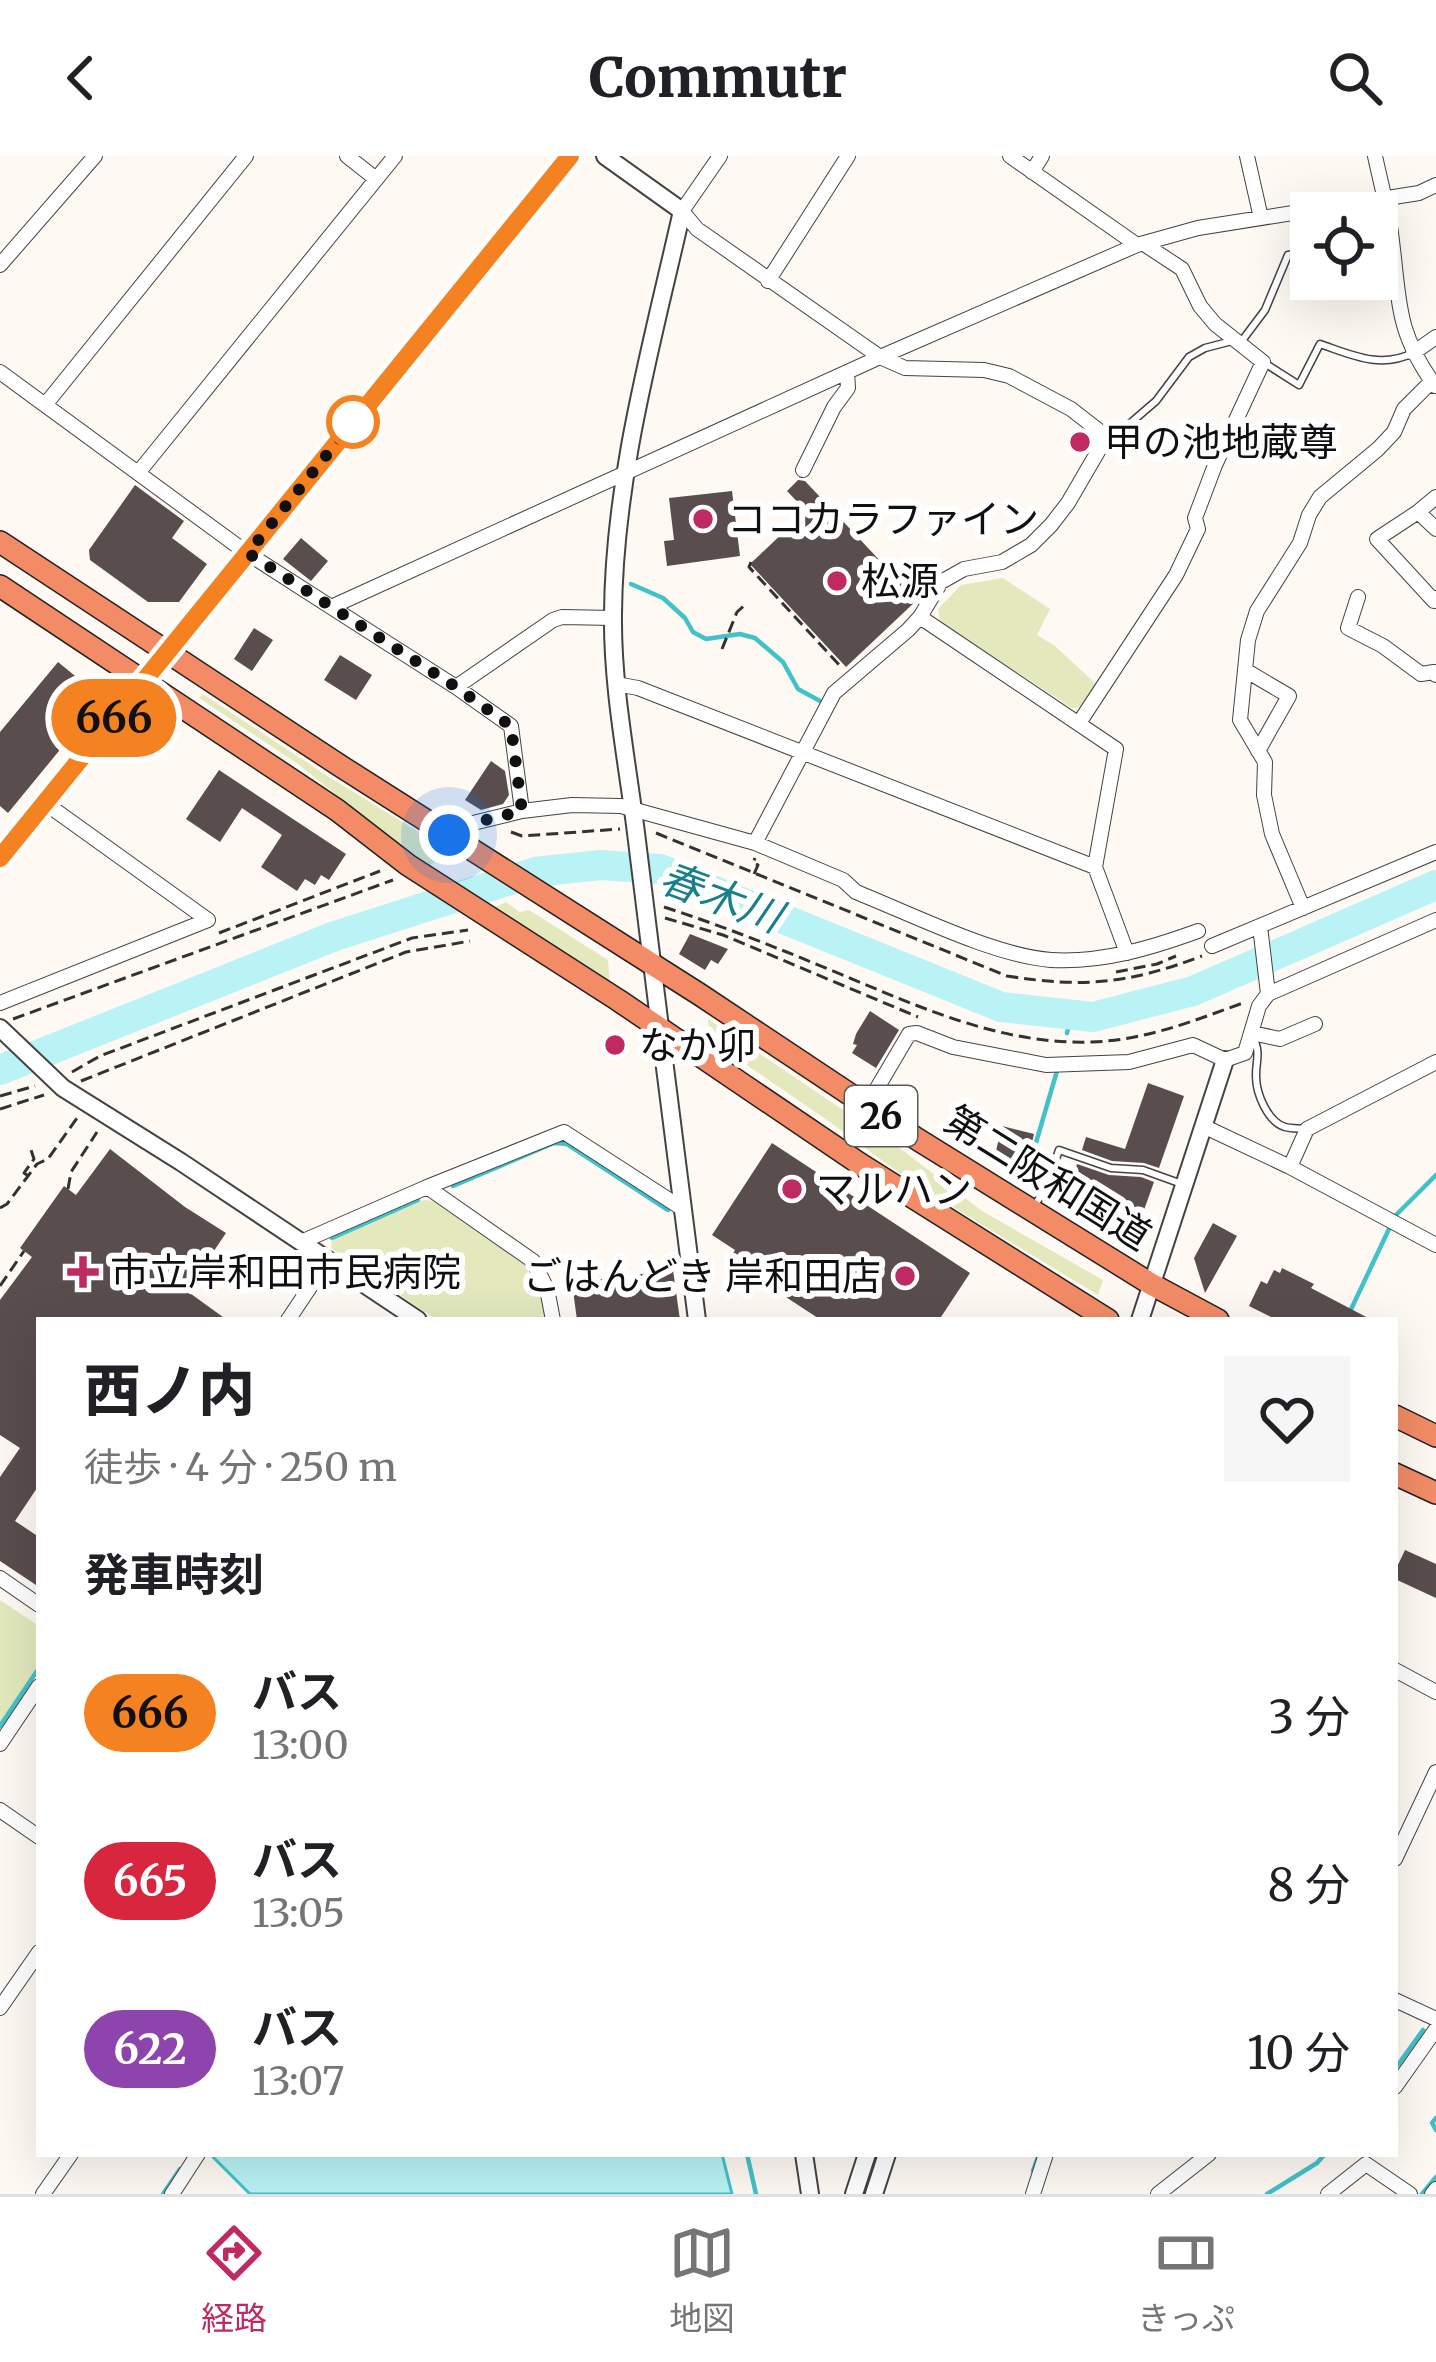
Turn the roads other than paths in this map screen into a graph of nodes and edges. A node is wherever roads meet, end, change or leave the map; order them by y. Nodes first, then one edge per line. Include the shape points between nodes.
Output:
1 (95, 156) edge
2 (246, 156) edge
3 (347, 156) edge
4 (395, 156) edge
5 (570, 156) edge
6 (604, 156) edge
7 (720, 156) edge
8 (848, 156) edge
9 (1010, 156) edge
10 (1042, 156) edge
11 (1247, 156) edge
12 (1375, 156) edge
13 (1033, 172) junction
14 (376, 179) junction
15 (1436, 184) edge
16 (1383, 192) edge
17 (1398, 197) edge
18 (682, 211) junction
19 (1290, 214) edge
20 (1261, 218) junction
21 (1140, 244) junction
22 (1290, 255) edge
23 (0, 265) edge
24 (768, 281) junction
25 (1397, 300) edge
26 (1436, 337) edge
27 (1237, 342) junction
28 (1413, 353) junction
29 (880, 357) junction
30 (1263, 362) junction
31 (0, 372) edge
32 (847, 372) junction
33 (1434, 384) edge
34 (45, 405) junction
35 (1099, 435) junction
36 (803, 470) dead end
37 (138, 473) junction
38 (624, 474) junction
39 (1436, 496) edge
40 (1418, 512) junction
41 (1436, 529) edge
42 (0, 542) edge
43 (248, 553) junction
44 (0, 586) edge
45 (1358, 597) dead end
46 (1436, 598) edge
47 (331, 607) junction
48 (920, 617) junction
49 (613, 618) junction
50 (166, 653) junction
51 (1245, 670) junction
52 (1436, 675) edge
53 (142, 682) junction
54 (616, 684) junction
55 (456, 687) junction
56 (1078, 723) junction
57 (1258, 751) junction
58 (803, 752) junction
59 (45, 803) junction
60 (632, 808) junction
61 (522, 811) junction
62 (449, 835) junction
63 (755, 844) junction
64 (1436, 852) edge
65 (0, 858) edge
66 (1095, 867) junction
67 (1303, 908) junction
68 (1436, 920) edge
69 (1260, 931) junction
70 (1198, 932) dead end
71 (1212, 946) dead end
72 (1127, 953) junction
73 (653, 965) junction
74 (1267, 989) junction
75 (0, 1003) edge
76 (1315, 1024) dead end
77 (3, 1027) edge
78 (662, 1030) junction
79 (1252, 1033) junction
80 (1226, 1060) junction
81 (1436, 1062) edge
82 (866, 1107) junction
83 (1203, 1126) junction
84 (1307, 1129) junction
85 (1290, 1167) junction
86 (1184, 1184) junction
87 (427, 1186) junction
88 (683, 1209) junction
89 (1032, 1210) junction
90 (301, 1242) junction
91 (1436, 1245) edge
92 (328, 1260) junction
93 (1151, 1284) junction
94 (290, 1317) edge
95 (414, 1317) edge
96 (553, 1317) edge
97 (697, 1317) edge
98 (1103, 1317) edge
99 (1141, 1317) edge
100 (1212, 1317) edge
101 (1398, 1418) edge
102 (1436, 1436) edge
103 (1398, 1475) edge
104 (1436, 1493) edge
105 (0, 1578) edge
106 (36, 1603) edge
107 (1398, 1672) edge
108 (36, 1690) edge
109 (1436, 1692) edge
110 (0, 1744) edge
111 (1436, 1772) edge
112 (0, 1810) edge
113 (36, 1835) edge
114 (1398, 1853) edge
115 (36, 1956) edge
116 (1398, 2002) edge
117 (0, 2008) edge
118 (1436, 2024) edge
119 (1398, 2082) edge
120 (68, 2157) edge
121 (196, 2157) edge
122 (804, 2157) edge
123 (866, 2157) edge
124 (886, 2157) edge
125 (1045, 2157) edge
126 (1205, 2157) edge
127 (43, 2194) edge
128 (172, 2194) edge
129 (810, 2194) edge
130 (854, 2194) edge
131 (874, 2194) edge
132 (1034, 2194) edge
133 (1158, 2194) edge
134 (1328, 2194) edge
135 (1410, 2194) edge

1 - 23 street
2 - 34 street
3 - 14 street
4 - 14 street
5 - 43 street
6 - 18 street
7 - 18 street
8 - 24 street
9 - 13 street
10 - 13 street
11 - 20 street
12 - 16 street
13 - 21 street
14 - 37 street
15 - 17 street
18 - 24 street
18 - 38 street
19 - 20 street
20 - 21 street
21 - 27 street via 1182,269 1200,306
21 - 29 street
22 - 27 lane via 1265,310
24 - 29 street
25 - 28 street
26 - 28 street
27 - 30 street
27 - 35 lane via 1189,356 1127,426
28 - 30 lane via 1375,362 1320,344 1299,385
28 - 33 street
29 - 32 street
29 - 35 street via 905,368 1010,376 1071,409
30 - 56 street via 1176,575
31 - 34 street
32 - 36 street via 848,388
32 - 38 street
33 - 51 street via 1404,409 1378,449 1320,497 1256,611
34 - 37 street
35 - 48 street via 1100,448 1051,525 1002,562 941,582
37 - 43 street
38 - 47 street
38 - 49 street
39 - 40 street
40 - 41 street
40 - 46 street via 1377,539
42 - 50 highway, 第二阪和国道 / 26
43 - 47 street
43 - 50 street
44 - 53 highway, 26
45 - 52 street via 1348,628 1421,674
47 - 55 street
48 - 56 street
48 - 58 street via 834,693
49 - 54 street
49 - 55 street via 553,620
50 - 53 street
50 - 62 highway, 第二阪和国道 / 26
51 - 57 street via 1240,720
51 - 57 street via 1289,696
53 - 59 street
53 - 78 highway, 26 via 337,810 401,872
54 - 58 street
54 - 60 street
55 - 61 street via 511,726
56 - 66 street via 1116,749
57 - 67 street via 1272,834
58 - 63 street
58 - 66 street
59 - 65 street
59 - 75 street via 208,920
60 - 61 street
60 - 63 street
60 - 73 street
61 - 62 street
62 - 73 highway, 第二阪和国道 / 26
63 - 72 street via 1023,956
64 - 67 street
66 - 72 street
67 - 69 street
68 - 74 street
69 - 71 street
69 - 74 street
70 - 72 street
73 - 78 street
73 - 82 highway, 第二阪和国道 / 26
74 - 79 street
76 - 79 street via 1280,1039
77 - 90 street via 56,1081
78 - 88 street
78 - 98 highway, 26
79 - 80 street via 1245,1053
79 - 84 lane via 1260,1052 1255,1080 1271,1118
80 - 82 street via 1193,1045 1129,1062 1046,1065 916,1033
80 - 83 street
81 - 84 street
82 - 89 highway, 第二阪和国道 / 26
83 - 85 street
83 - 86 street
84 - 85 street
85 - 91 street
86 - 89 lane via 1059,1150
86 - 93 street
87 - 88 street via 564,1132
87 - 90 street
87 - 96 street via 533,1261
88 - 97 street
89 - 93 highway, 第二阪和国道 / 26
90 - 92 street
92 - 94 street
92 - 95 street
93 - 99 street
93 - 100 highway, 第二阪和国道 / 26
101 - 102 highway
103 - 104 highway
105 - 106 street
107 - 109 street
108 - 110 street
111 - 114 street
112 - 113 street
115 - 117 street
116 - 118 street
118 - 119 street
120 - 127 street
121 - 128 street
122 - 129 street
123 - 130 street
124 - 131 street
125 - 132 street
126 - 133 street
134 - 135 street via 1366,2164

